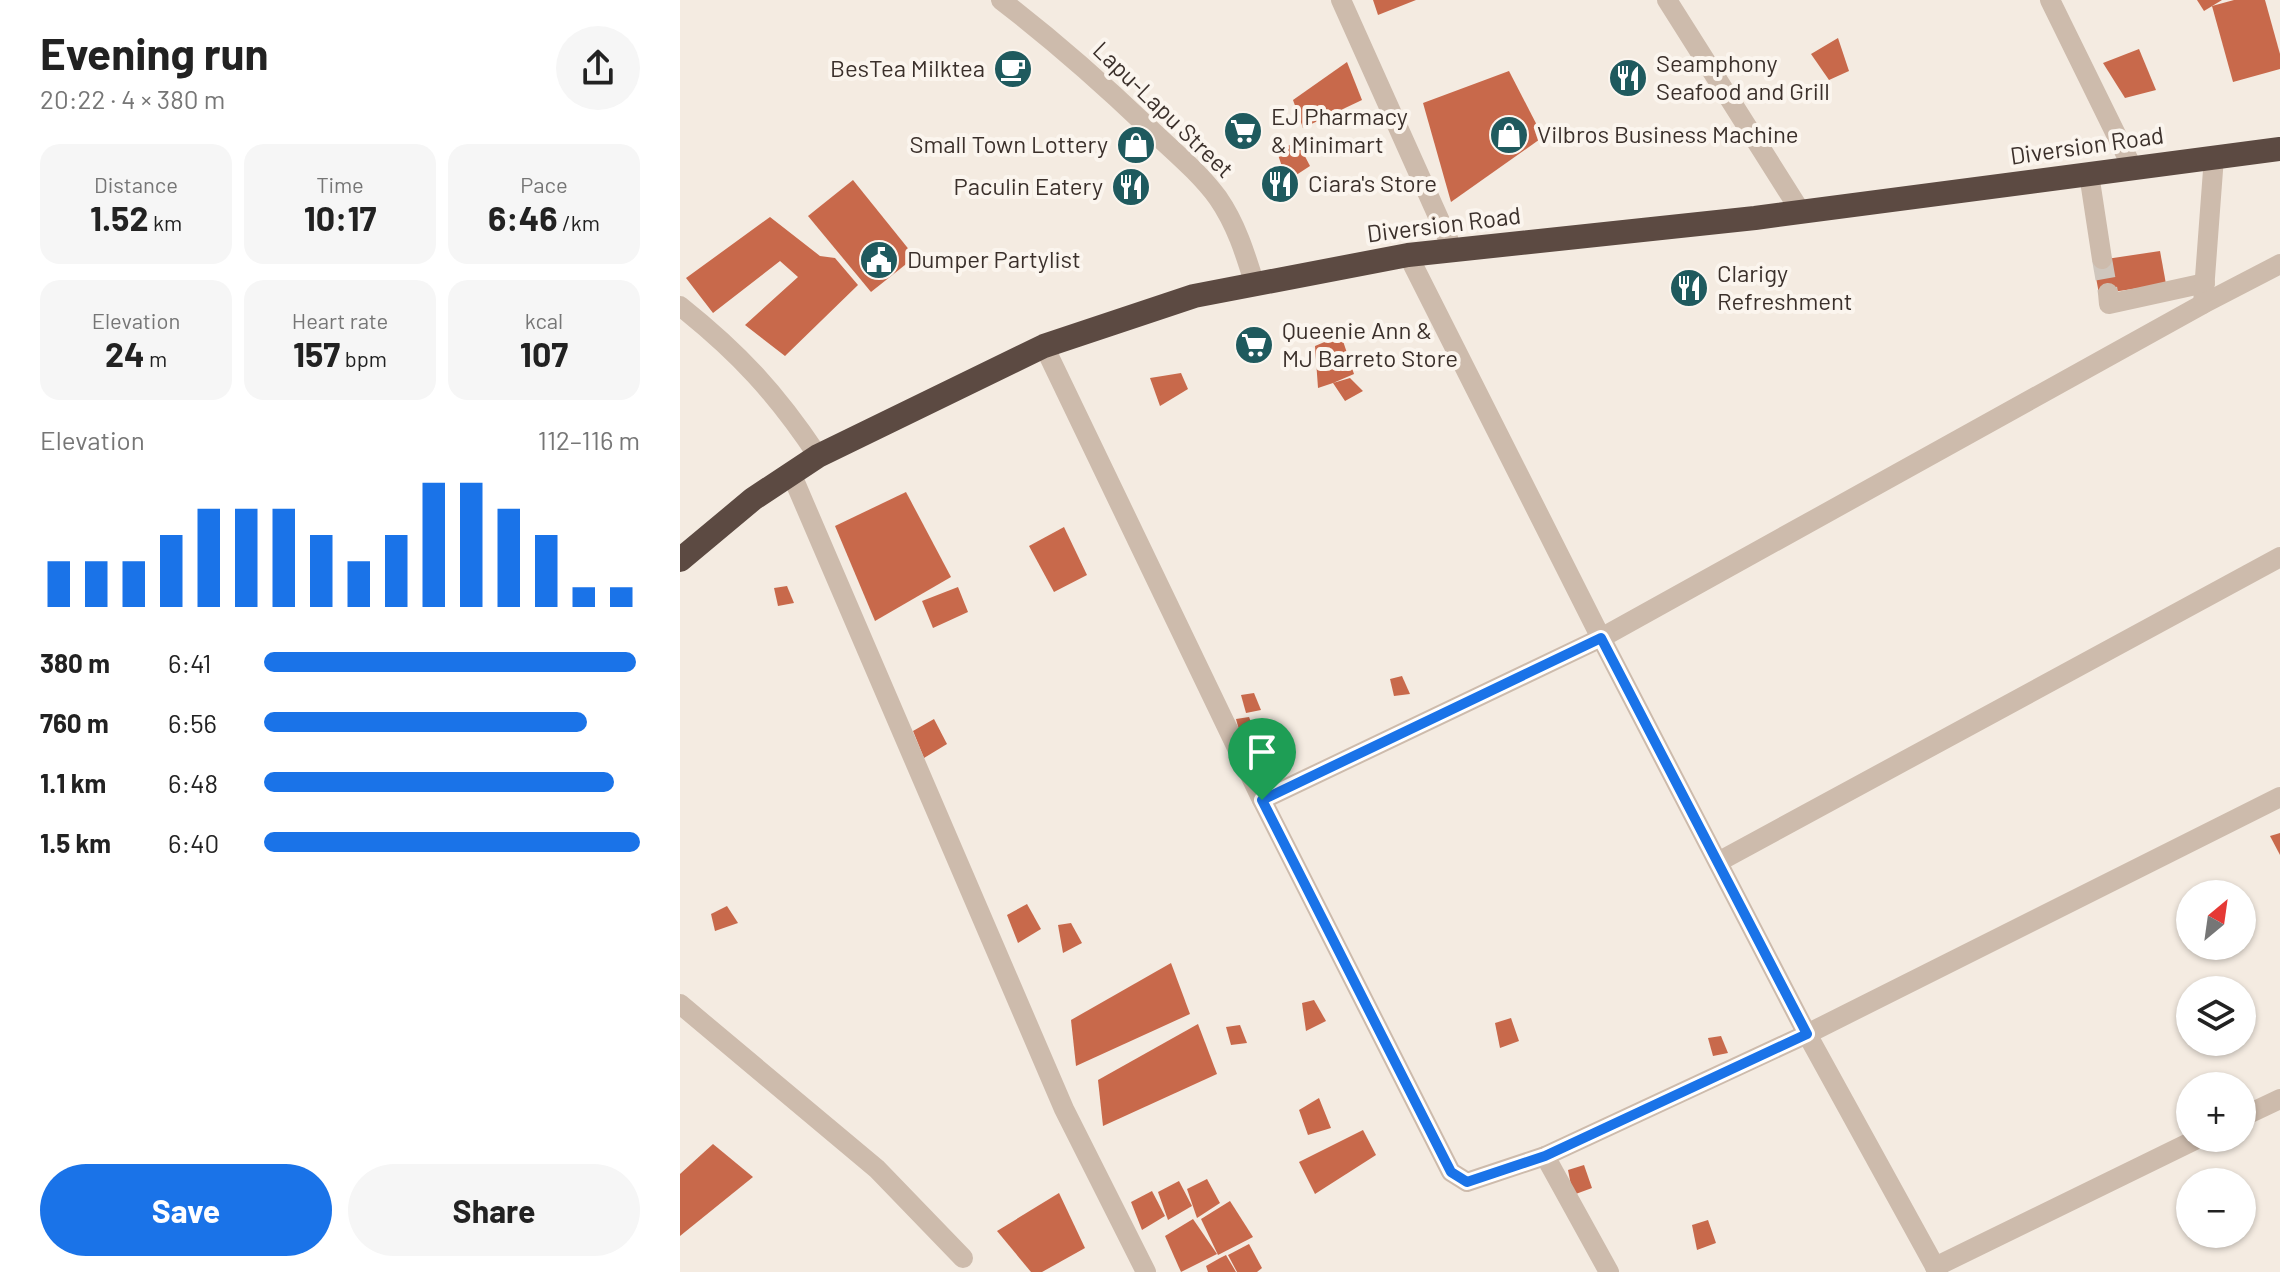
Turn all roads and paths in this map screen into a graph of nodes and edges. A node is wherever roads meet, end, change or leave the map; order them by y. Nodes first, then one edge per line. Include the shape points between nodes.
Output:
1 (1001, 0) edge
2 (1341, 0) edge
3 (1667, 0) edge
4 (2050, 0) edge
5 (2280, 149) edge
6 (2214, 157) junction
7 (2133, 169) junction
8 (2089, 174) junction
9 (1801, 212) junction
10 (1453, 250) junction
11 (1408, 255) junction
12 (2102, 259) tunnel mouth
13 (2280, 264) edge
14 (1254, 282) junction
15 (2108, 293) dead end
16 (2204, 294) junction
17 (680, 306) edge
18 (1044, 346) junction
19 (818, 456) junction
20 (791, 473) junction
21 (2280, 557) edge
22 (680, 560) edge
23 (1601, 638) junction
24 (2280, 797) edge
25 (1262, 800) junction
26 (1718, 862) junction
27 (680, 1004) edge
28 (1807, 1034) junction
29 (2280, 1099) edge
30 (2256, 1110) edge
31 (2176, 1150) edge
32 (1545, 1156) junction
33 (963, 1258) dead end
34 (1936, 1270) edge
35 (1146, 1272) edge
36 (1609, 1272) edge

1 - 14 street, Lapu-Lapu Street via 1093,75 1197,173 1232,222
2 - 10 street
3 - 9 street
4 - 7 street
5 - 6 highway, Diversion Road
6 - 7 highway, Diversion Road
6 - 16 street
7 - 8 highway, Diversion Road
8 - 9 highway, Diversion Road
8 - 12 street
9 - 10 highway, Diversion Road
10 - 11 highway, Diversion Road
11 - 14 highway, Diversion Road
11 - 23 street
13 - 16 street
14 - 18 highway, Diversion Road via 1123,317
15 - 16 street via 2109,304
16 - 23 street
17 - 19 street via 725,341 760,379
18 - 19 highway, Diversion Road
18 - 25 street
19 - 20 highway, Diversion Road
20 - 22 highway, Diversion Road
20 - 35 street via 1064,1109
21 - 26 street
23 - 25 street
23 - 26 street
24 - 28 street
25 - 32 street via 1451,1172 1467,1182
26 - 28 street
27 - 33 street via 877,1169
28 - 32 street
28 - 34 street
29 - 30 street
31 - 34 street
32 - 36 street

